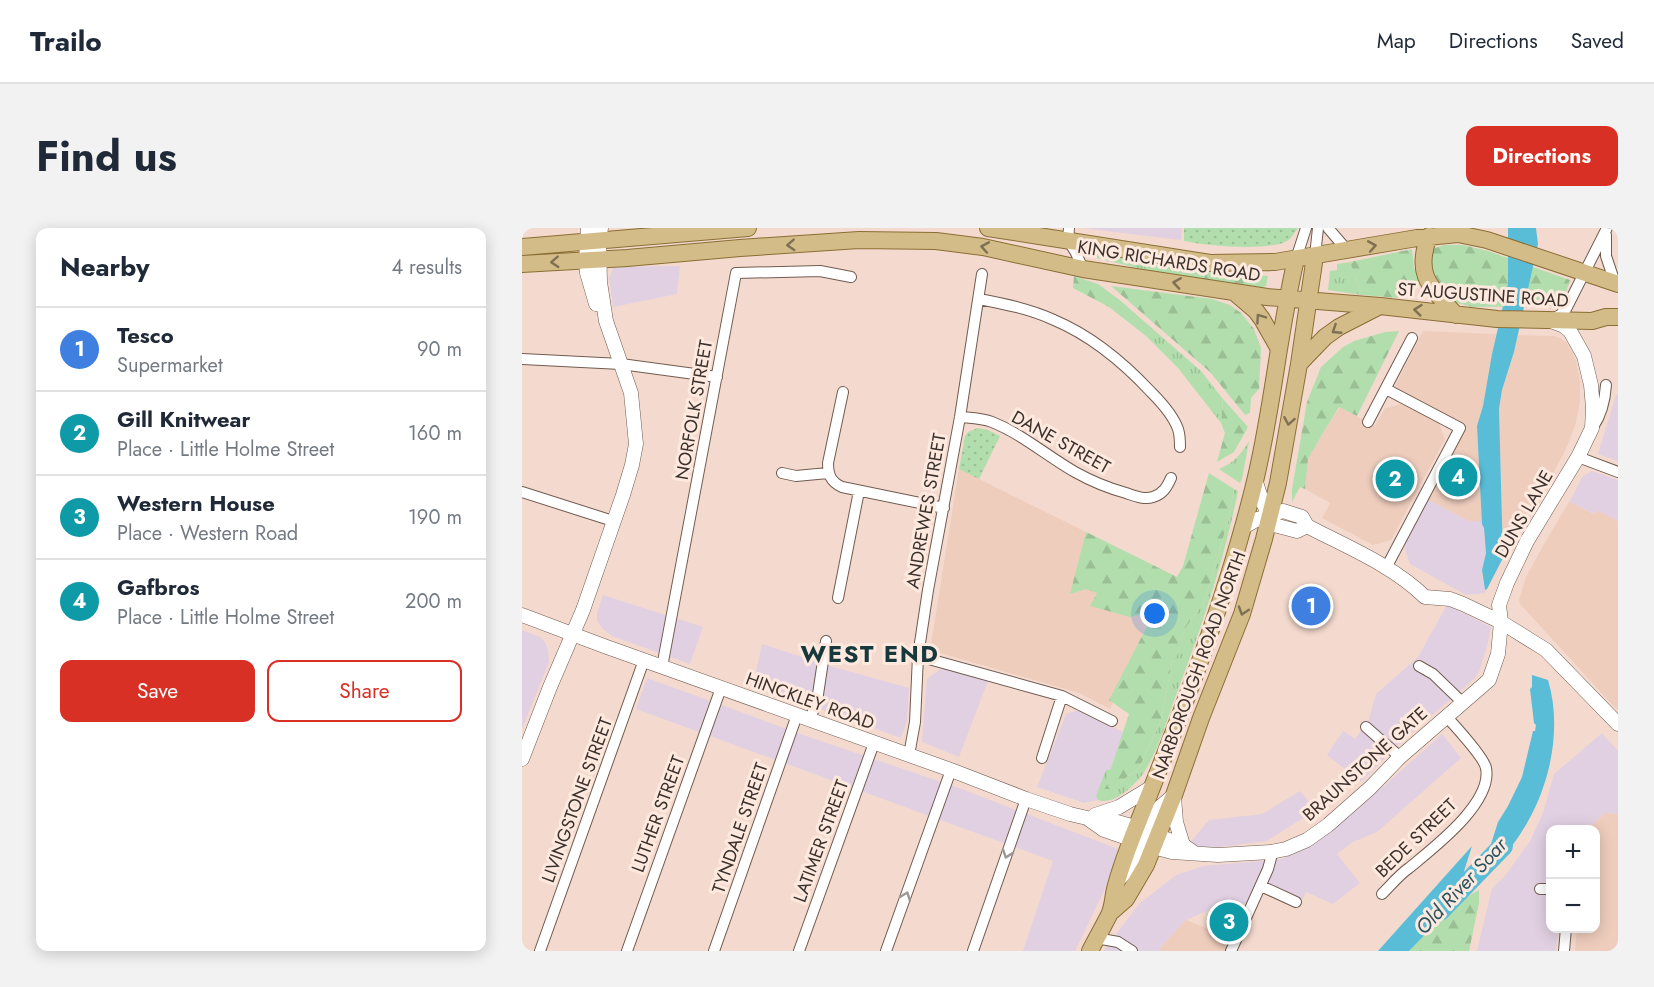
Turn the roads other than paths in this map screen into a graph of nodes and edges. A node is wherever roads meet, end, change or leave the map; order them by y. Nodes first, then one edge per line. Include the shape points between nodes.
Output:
1 (748, 228) edge
2 (846, 228) edge
3 (988, 228) edge
4 (1306, 228) edge
5 (1318, 228) edge
6 (1328, 228) edge
7 (1606, 228) edge
8 (594, 234) edge
9 (1068, 234) edge
10 (1429, 236) junction
11 (859, 240) junction
12 (522, 247) edge
13 (1347, 250) junction
14 (1315, 256) junction
15 (1296, 259) junction
16 (593, 260) junction
17 (522, 264) edge
18 (1083, 268) junction
19 (1585, 273) junction
20 (982, 274) dead end
21 (851, 277) dead end
22 (1616, 283) edge
23 (1235, 293) junction
24 (1287, 298) junction
25 (979, 299) junction
26 (1308, 300) junction
27 (1380, 306) junction
28 (1456, 315) junction
29 (1618, 317) edge
30 (1546, 320) junction
31 (1412, 338) dead end
32 (1279, 349) junction
33 (522, 359) edge
34 (621, 364) junction
35 (1299, 364) junction
36 (717, 377) junction
37 (1606, 385) dead end
38 (1386, 389) junction
39 (843, 392) dead end
40 (960, 417) junction
41 (1368, 422) dead end
42 (1592, 428) junction
43 (1180, 447) dead end
44 (1578, 458) junction
45 (1618, 472) edge
46 (782, 473) dead end
47 (828, 473) junction
48 (1171, 478) dead end
49 (1255, 479) junction
50 (859, 491) junction
51 (522, 492) edge
52 (944, 508) junction
53 (1271, 515) junction
54 (613, 521) junction
55 (1242, 528) junction
56 (1386, 568) junction
57 (838, 598) dead end
58 (522, 615) edge
59 (1501, 622) junction
60 (573, 635) junction
61 (826, 640) dead end
62 (918, 656) junction
63 (644, 660) junction
64 (662, 666) junction
65 (1419, 666) dead end
66 (721, 688) junction
67 (1062, 696) junction
68 (1463, 703) junction
69 (1446, 716) junction
70 (803, 717) junction
71 (1112, 721) dead end
72 (1618, 724) edge
73 (1366, 727) dead end
74 (874, 743) junction
75 (909, 755) junction
76 (1042, 758) dead end
77 (1400, 758) junction
78 (522, 759) edge
79 (951, 770) junction
80 (1152, 787) junction
81 (1174, 795) junction
82 (1026, 799) junction
83 (1087, 818) junction
84 (1145, 838) junction
85 (1182, 845) junction
86 (1271, 852) junction
87 (1195, 853) junction
88 (1261, 886) junction
89 (1382, 894) dead end
90 (1296, 902) dead end
91 (1110, 913) junction
92 (1566, 933) edge
93 (1093, 944) edge
94 (540, 951) edge
95 (627, 951) edge
96 (714, 951) edge
97 (799, 951) edge
98 (886, 951) edge
99 (973, 951) edge
100 (1132, 951) edge
101 (1231, 951) edge
102 (1564, 951) edge

1 - 8 main road
2 - 11 main road
3 - 9 main road, KING RICHARDS ROAD
4 - 15 street
5 - 14 street
6 - 13 street
7 - 19 street
7 - 22 street via 1606,256
8 - 12 main road
8 - 16 street
9 - 15 main road, KING RICHARDS ROAD via 1190,261
9 - 18 street
13 -> 10 main road, ST AUGUSTINE ROAD
10 - 19 main road, ST AUGUSTINE ROAD via 1473,236
10 - 28 main road via 1423,257 1426,278
11 -> 16 main road, KING RICHARDS ROAD
18 -> 11 main road, KING RICHARDS ROAD via 936,241
13 - 14 main road, ST AUGUSTINE ROAD
14 - 15 main road, KING RICHARDS ROAD
14 - 26 main road, NARBOROUGH ROAD NORTH
15 - 24 main road, NARBOROUGH ROAD NORTH
16 -> 17 main road, KING RICHARDS ROAD
16 - 34 street via 606,321
23 -> 18 main road, KING RICHARDS ROAD
19 - 22 main road, ST AUGUSTINE ROAD
19 - 30 street via 1566,309
20 - 25 street, ANDREWES STREET
21 - 36 street, NORFOLK STREET via 820,272 736,273
23 - 24 main road, KING RICHARDS ROAD
32 -> 23 main road via 1256,311
24 - 26 main road, KING RICHARDS ROAD
24 - 32 main road, NARBOROUGH ROAD NORTH
25 - 40 street, ANDREWES STREET
25 - 43 street via 1023,308 1054,320 1118,359 1152,393 1185,435
26 - 27 main road, ST AUGUSTINE ROAD
26 - 35 main road, NARBOROUGH ROAD NORTH
28 -> 27 main road, ST AUGUSTINE ROAD
27 -> 35 main road, ST AUGUSTINE ROAD via 1325,337
28 - 30 main road, ST AUGUSTINE ROAD
29 - 30 main road, ST AUGUSTINE ROAD
30 - 42 street, DUNS LANE via 1564,326 1584,356 1591,385
31 - 38 street
32 - 49 main road, NARBOROUGH ROAD NORTH
33 - 34 street
34 - 36 street
34 - 54 street via 632,400 636,444
35 -> 53 main road, NARBOROUGH ROAD NORTH
36 - 64 street, NORFOLK STREET
37 - 42 street, DUNS LANE via 1601,412
38 - 41 street
38 - 56 street via 1460,428
39 - 47 street
40 - 48 street, DANE STREET via 991,422 1075,472 1132,495 1152,498 1161,493
40 - 52 street, ANDREWES STREET
42 - 44 street, DUNS LANE
44 - 45 street
44 - 59 street, DUNS LANE via 1527,541 1507,583 1499,605
46 - 47 street
47 - 50 street via 836,484
49 - 53 street
49 - 55 main road, NARBOROUGH ROAD NORTH
50 - 52 street
50 - 57 street
51 - 54 street
52 - 62 street, ANDREWES STREET
53 - 55 street
53 - 56 street via 1274,525 1297,531 1307,526
53 -> 81 main road, NARBOROUGH ROAD NORTH via 1242,614
54 - 60 street
55 - 80 main road, NARBOROUGH ROAD NORTH via 1214,622
56 - 59 street via 1425,597 1450,599
58 - 60 street, HINCKLEY ROAD
59 - 68 street, BRAUNSTONE GATE via 1498,654 1489,680
59 - 72 street via 1546,650
60 - 63 street, HINCKLEY ROAD
60 - 78 street
61 - 70 street, TYNDALE STREET via 817,701
62 - 67 street
62 - 75 street, ANDREWES STREET
63 - 64 street, HINCKLEY ROAD
63 - 94 street, LIVINGSTONE STREET
64 - 66 street, HINCKLEY ROAD
65 - 68 street
66 - 70 street, HINCKLEY ROAD
66 - 95 street, LUTHER STREET
67 - 71 street
67 - 76 street
68 - 69 street, BRAUNSTONE GATE
69 - 77 street, BRAUNSTONE GATE
69 - 89 street, BEDE STREET via 1486,766 1482,793 1464,818
70 - 74 street, HINCKLEY ROAD
70 - 96 street, TYNDALE STREET
73 - 77 street
74 - 75 street, HINCKLEY ROAD
74 - 97 street, LATIMER STREET
75 - 79 street, HINCKLEY ROAD
77 - 86 street, BRAUNSTONE GATE via 1328,825 1307,840
79 - 82 street, HINCKLEY ROAD
98 -> 79 street
80 - 83 street via 1119,807
80 - 84 main road, NARBOROUGH ROAD NORTH
81 - 84 main road, NARBOROUGH ROAD NORTH
81 - 85 street
82 - 83 street, HINCKLEY ROAD
82 -> 99 street
83 - 84 street, HINCKLEY ROAD via 1104,830
84 - 85 street, BRAUNSTONE GATE
84 - 87 street, BRAUNSTONE GATE via 1172,852
84 - 91 main road via 1117,880
84 - 91 main road via 1146,865 1130,892
85 - 87 street, BRAUNSTONE GATE
86 - 87 street, BRAUNSTONE GATE
86 - 88 street
88 - 90 street
88 - 101 street
91 - 93 main road
92 - 102 street
93 - 100 street via 1118,942

